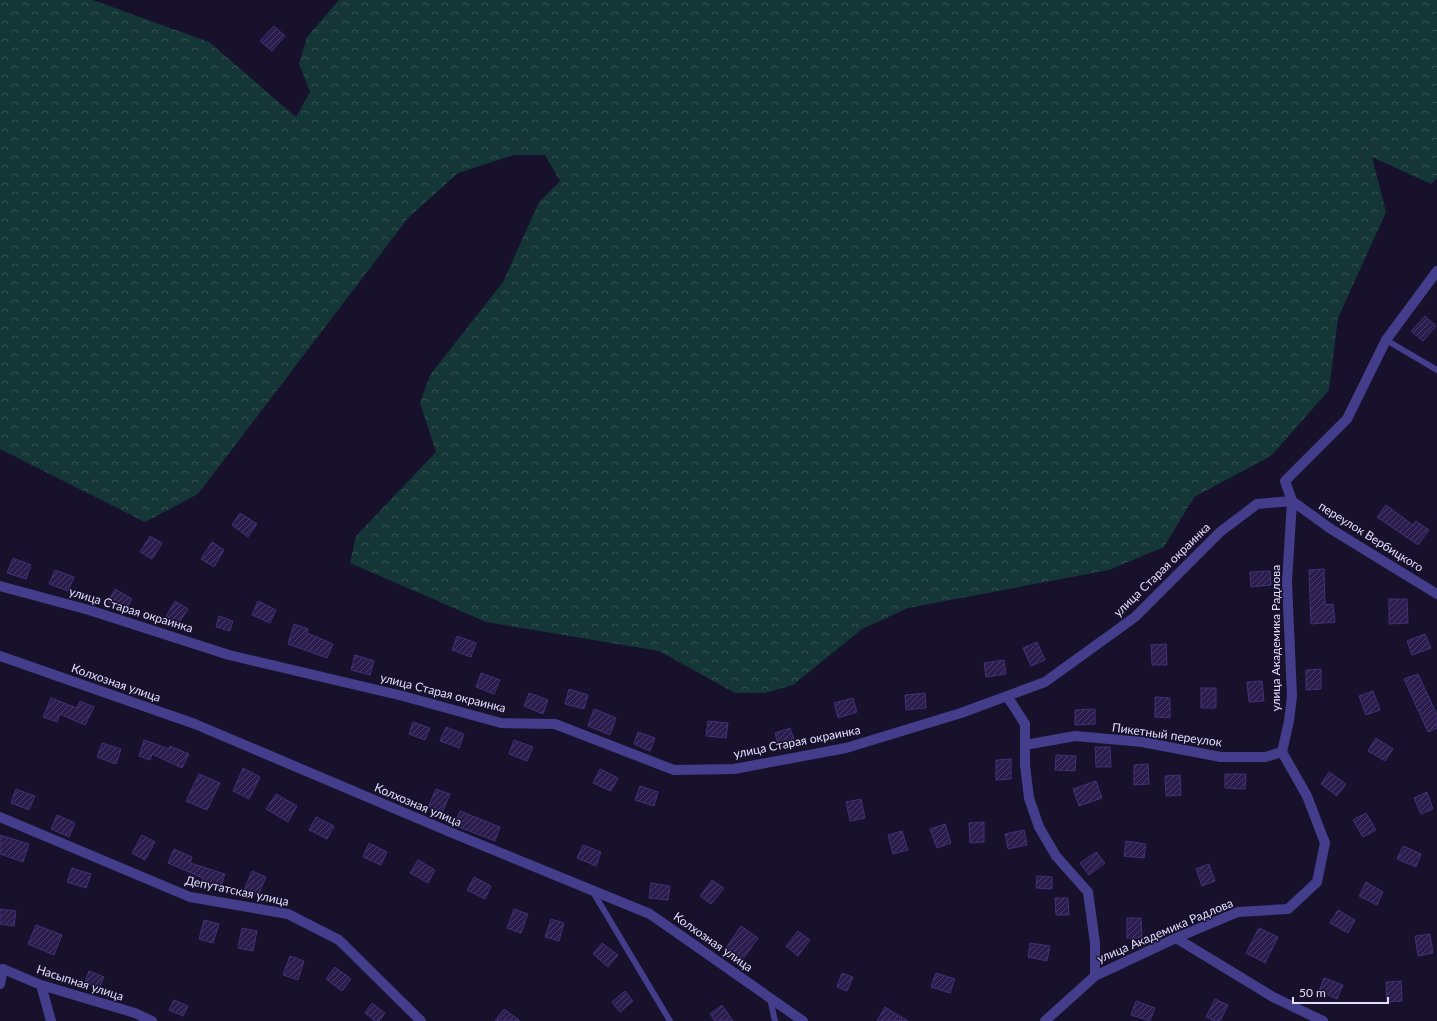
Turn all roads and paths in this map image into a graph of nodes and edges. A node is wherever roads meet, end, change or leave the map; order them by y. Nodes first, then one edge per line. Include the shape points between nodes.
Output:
1 (1437, 271) edge
2 (1386, 340) junction
3 (1437, 370) edge
4 (1292, 501) junction
5 (0, 586) edge
6 (1437, 594) edge
7 (0, 656) edge
8 (1007, 696) junction
9 (1025, 745) junction
10 (1282, 752) junction
11 (0, 817) edge
12 (592, 890) junction
13 (1176, 938) junction
14 (2, 970) edge
15 (1095, 976) junction
16 (0, 984) edge
17 (41, 985) junction
18 (770, 998) junction
19 (51, 1021) edge
20 (152, 1021) edge
21 (420, 1021) edge
22 (670, 1021) edge
23 (775, 1021) edge
24 (803, 1021) edge
25 (1045, 1021) edge
26 (1323, 1021) edge

1 - 2 street
2 - 3 lane
2 - 4 street via 1347,419 1285,481
4 - 6 street, переулок Вербицкого via 1331,529
4 - 8 street, улица Старая окраинка via 1257,504 1220,532 1135,617 1044,682
4 - 10 street, улица Академика Радлова via 1287,582 1292,696
5 - 8 street, улица Старая окраинка via 89,610 229,655 403,696 501,723 554,724 674,770 734,769 846,748
7 - 12 street, Колхозная улица via 195,724 457,836
8 - 9 street via 1025,724
9 - 10 street, Пикетный переулок via 1075,736 1142,742 1221,757 1265,757
9 - 15 street via 1028,798 1039,828 1056,856 1088,892 1095,943
10 - 13 street, улица Академика Радлова via 1307,796 1325,843 1316,882 1288,909 1238,912
11 - 21 street, Депутатская улица via 190,897 288,914 340,940
12 - 18 street, Колхозная улица via 650,914
12 - 22 lane
13 - 15 street, улица Академика Радлова
13 - 26 street via 1273,997
14 - 16 street
14 - 17 street, Насыпная улица
15 - 25 street, улица Академика Радлова
17 - 19 street
17 - 20 street, Насыпная улица via 135,1013
18 - 23 lane
18 - 24 street, Колхозная улица

